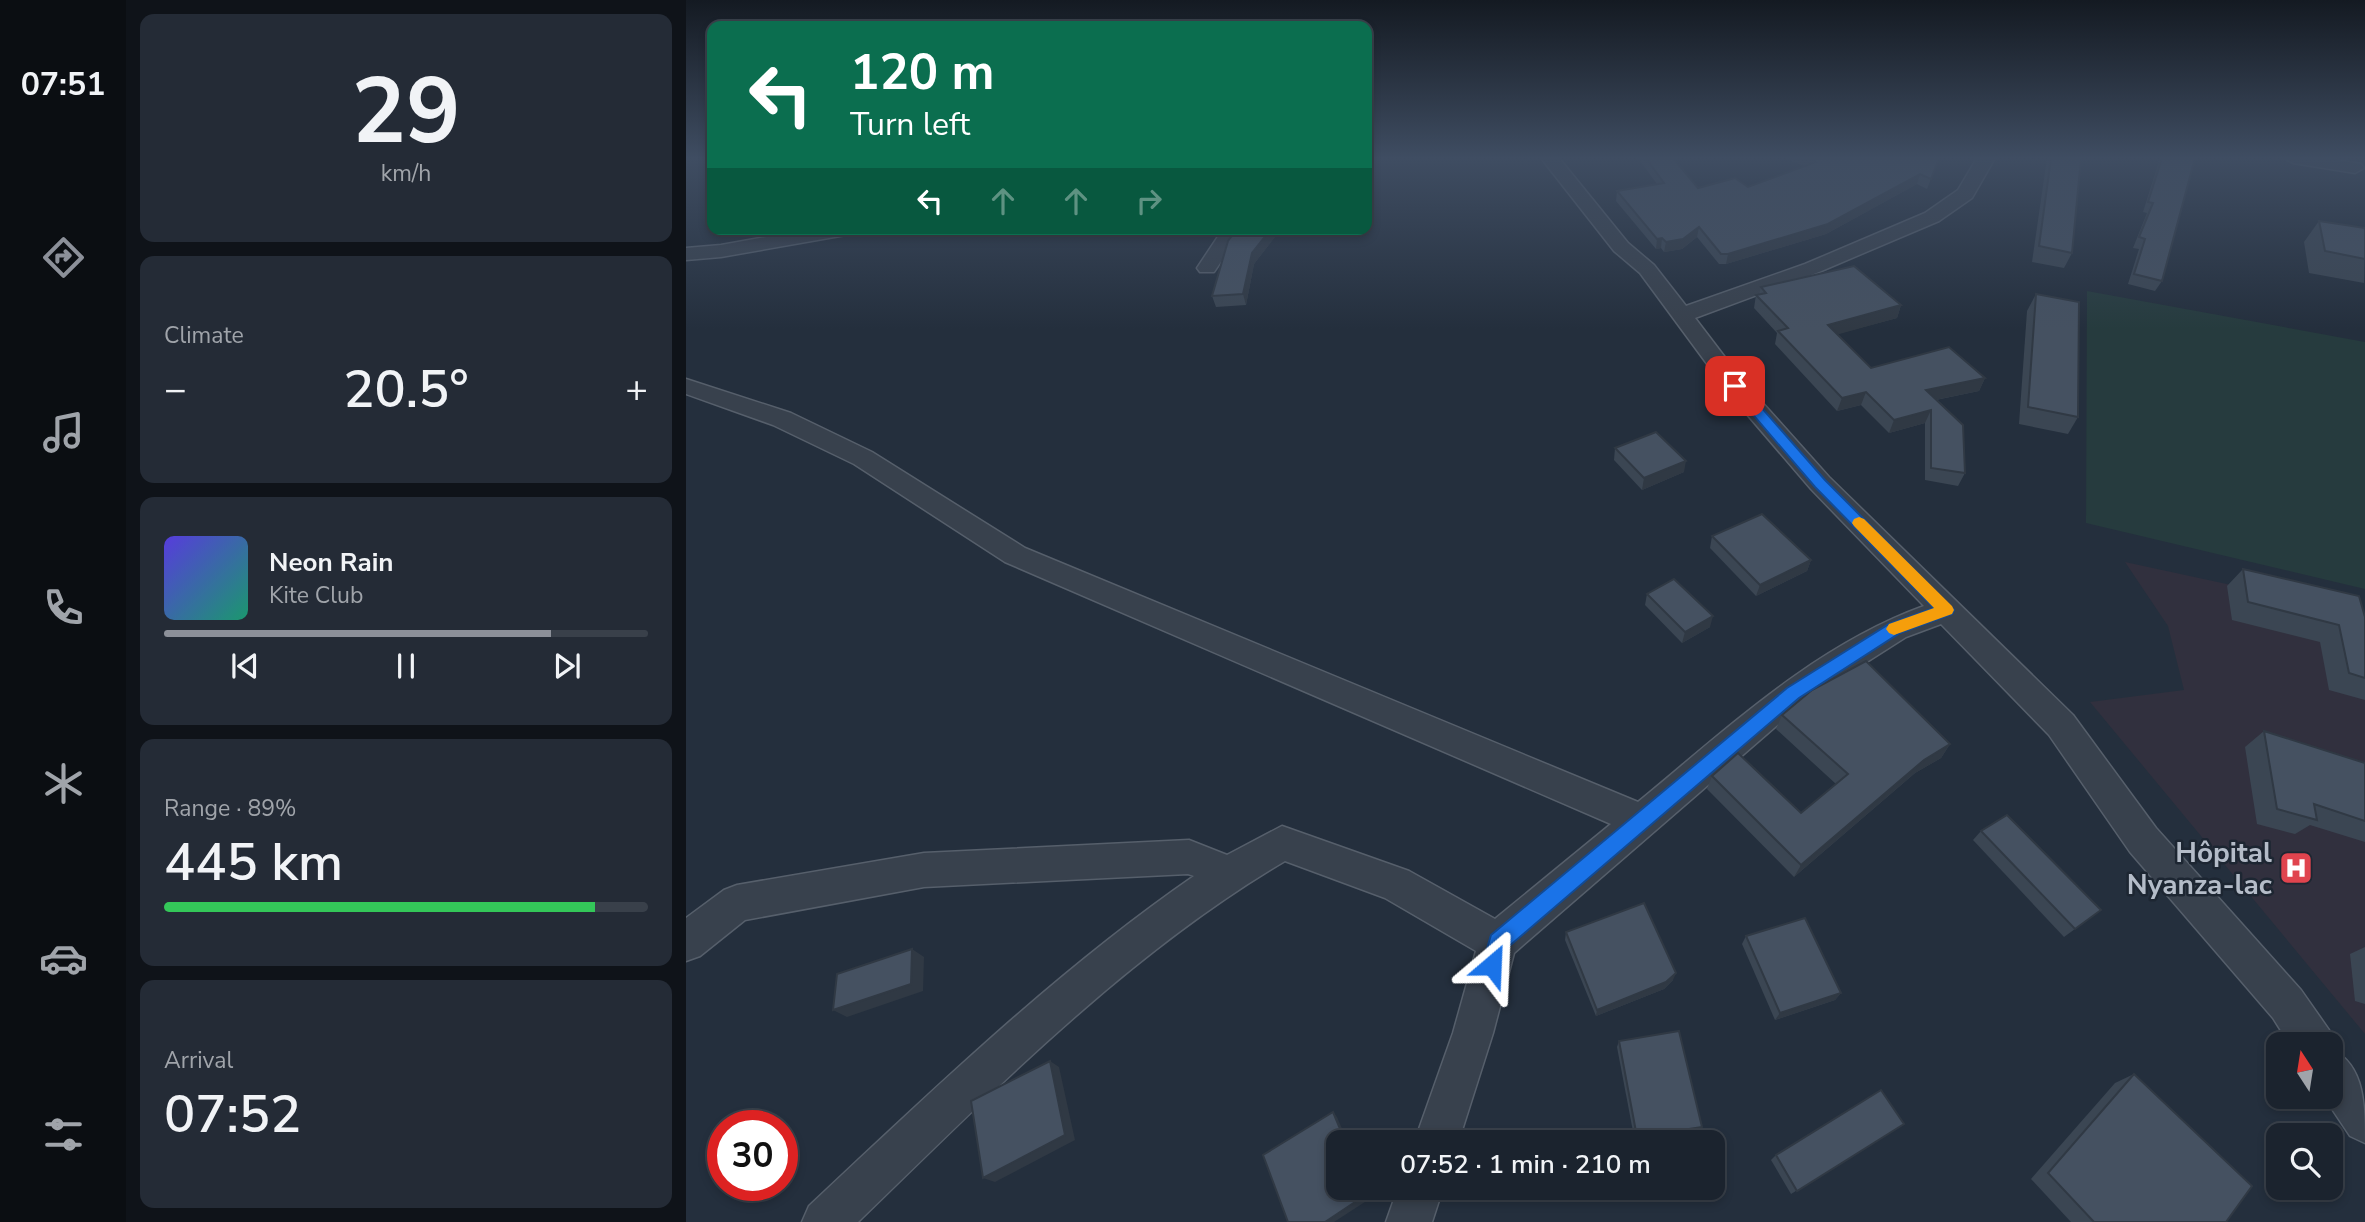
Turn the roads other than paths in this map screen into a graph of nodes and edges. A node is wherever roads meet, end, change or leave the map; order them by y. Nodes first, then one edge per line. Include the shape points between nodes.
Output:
1 (1595, 215) edge
2 (1936, 215) edge
3 (812, 235) edge
4 (1229, 235) edge
5 (686, 254) edge
6 (1207, 268) dead end
7 (1680, 316) junction
8 (686, 386) edge
9 (1946, 610) junction
10 (1641, 820) junction
11 (1228, 873) junction
12 (686, 942) edge
13 (1498, 942) junction
14 (2305, 1032) edge
15 (2343, 1088) edge
16 (2365, 1121) edge
17 (1440, 1130) edge
18 (1417, 1200) edge
19 (825, 1222) edge
20 (1409, 1222) edge

1 - 7 street via 1621,247 1647,269
2 - 7 street via 1824,263
3 - 5 street
4 - 6 street
7 - 9 street via 1820,483
8 - 10 street via 782,419 863,458 1015,555
9 - 10 street via 1895,629 1793,693
9 - 14 street via 2061,725 2143,840 2287,1004
10 - 13 street
11 - 12 street via 1189,857 924,870 737,903
11 - 13 street via 1282,843 1396,884
11 - 19 street via 1105,965
13 - 17 street
15 - 16 street
18 - 20 street

